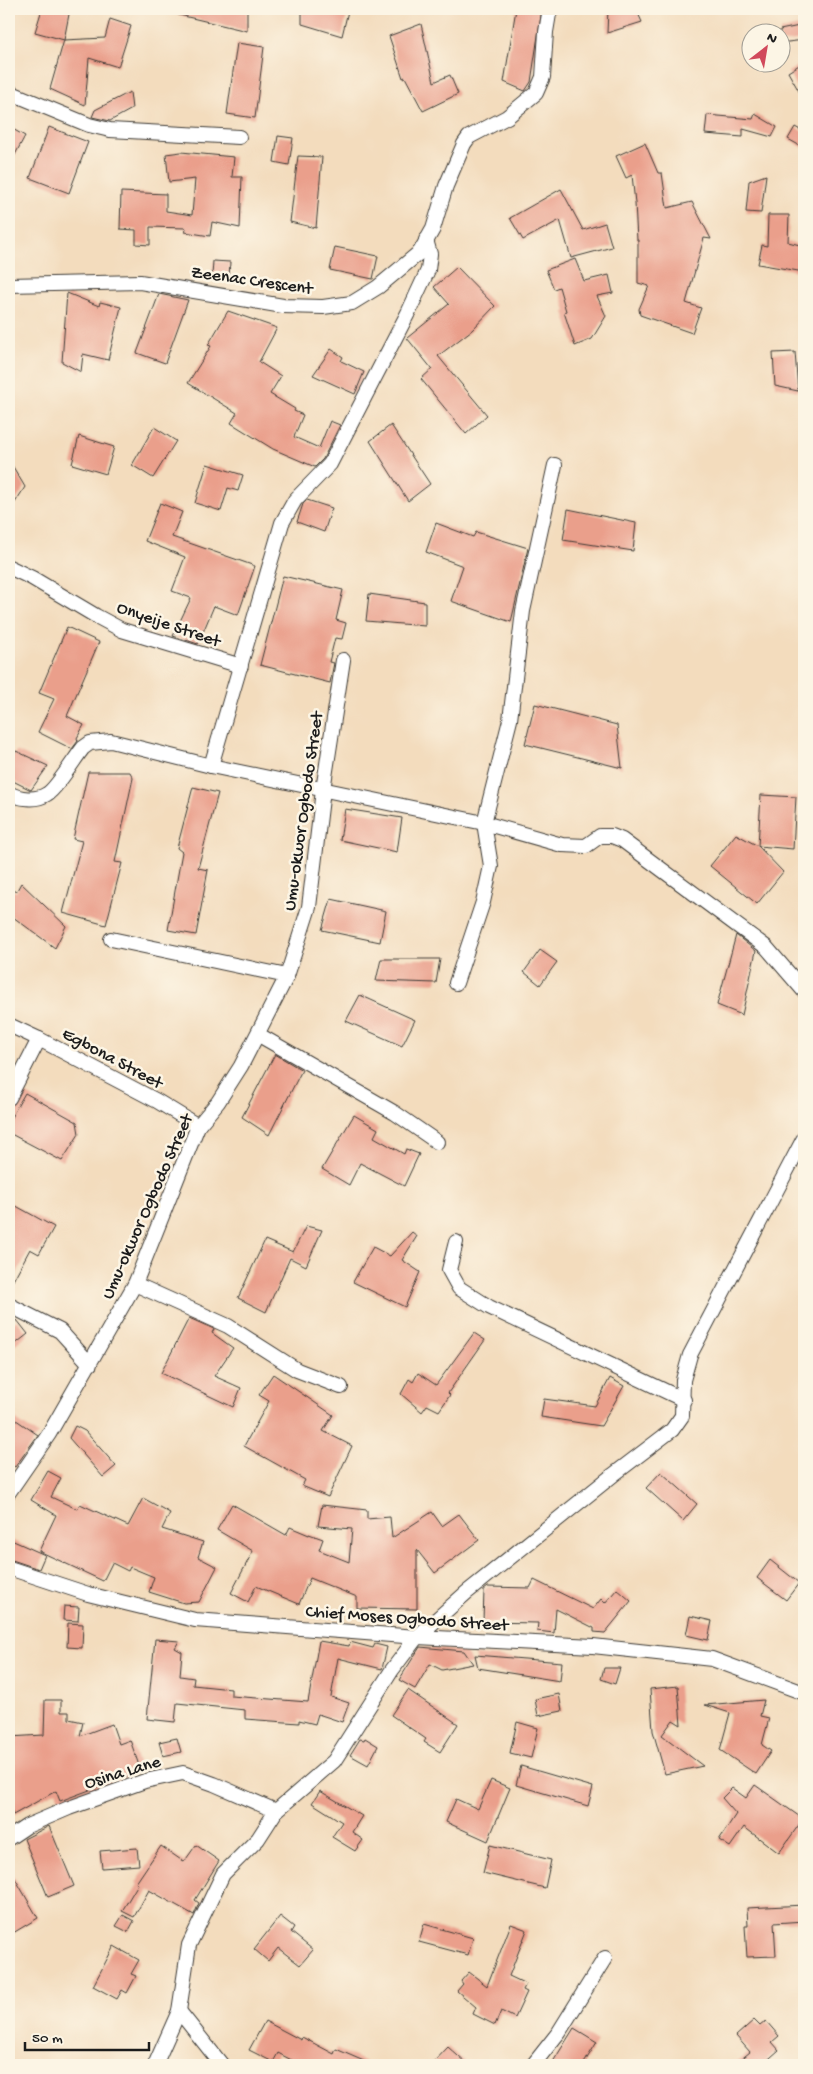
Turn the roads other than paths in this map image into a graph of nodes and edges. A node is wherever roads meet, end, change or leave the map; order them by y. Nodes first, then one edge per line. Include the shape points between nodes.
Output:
1 (552, 9) edge
2 (9, 92) edge
3 (240, 137) dead end
4 (426, 240) junction
5 (9, 285) edge
6 (555, 465) dead end
7 (9, 567) edge
8 (343, 660) dead end
9 (241, 666) junction
10 (211, 766) junction
11 (323, 790) junction
12 (9, 793) edge
13 (484, 823) junction
14 (112, 939) dead end
15 (287, 976) junction
16 (456, 982) dead end
17 (804, 991) edge
18 (9, 1025) edge
19 (259, 1035) junction
20 (39, 1039) junction
21 (9, 1098) edge
22 (198, 1126) junction
23 (804, 1138) edge
24 (437, 1142) dead end
25 (456, 1242) dead end
26 (135, 1284) junction
27 (9, 1305) edge
28 (90, 1364) junction
29 (341, 1387) dead end
30 (684, 1400) junction
31 (9, 1492) edge
32 (9, 1568) edge
33 (417, 1637) junction
34 (804, 1693) edge
35 (276, 1811) junction
36 (9, 1838) edge
37 (606, 1958) dead end
38 (179, 2011) junction
39 (155, 2065) edge
40 (222, 2065) edge
41 (533, 2065) edge

1 - 4 street, Zeenac Crescent via 546,32 541,85 507,117 469,137
2 - 3 street via 89,125 110,130
4 - 5 street, Zeenac Crescent via 420,252 378,287 352,302 323,307 283,306 140,282
4 - 9 street via 430,254 428,270 408,313 330,464 295,500 282,523
6 - 13 street via 523,611 510,720
7 - 9 street, Onyeije Street via 122,630
8 - 11 street, Umu-okwor Ogbodo Street
9 - 10 street
10 - 11 street
10 - 12 street via 111,741 90,743 48,794 36,798 16,797
11 - 13 street
11 - 15 street, Umu-okwor Ogbodo Street via 309,907
13 - 16 street via 491,866 483,902
13 - 17 street via 562,845 586,846 600,836 622,840 766,947
14 - 15 street
15 - 19 street, Umu-okwor Ogbodo Street
18 - 20 street, Egbona Street
19 - 22 street, Umu-okwor Ogbodo Street via 218,1102
19 - 24 street via 395,1113
20 - 21 street
20 - 22 street, Egbona Street
22 - 26 street, Umu-okwor Ogbodo Street
23 - 30 street via 690,1355 683,1380
25 - 30 street via 449,1270 459,1288 489,1307
26 - 28 street, Umu-okwor Ogbodo Street
26 - 29 street via 228,1326 298,1370
27 - 28 street via 60,1331
28 - 31 street, Umu-okwor Ogbodo Street via 49,1434
30 - 33 street via 682,1416 672,1430 466,1593
32 - 33 street, Chief Moses Ogbodo Street via 88,1594 195,1620
33 - 34 street, Chief Moses Ogbodo Street via 593,1646 712,1660
33 - 35 street via 334,1761
35 - 36 street, Osina Lane via 183,1773 145,1781 69,1808 27,1826
35 - 38 street via 258,1839 223,1874 189,1945
37 - 41 street via 560,2032
38 - 39 street
38 - 40 street

